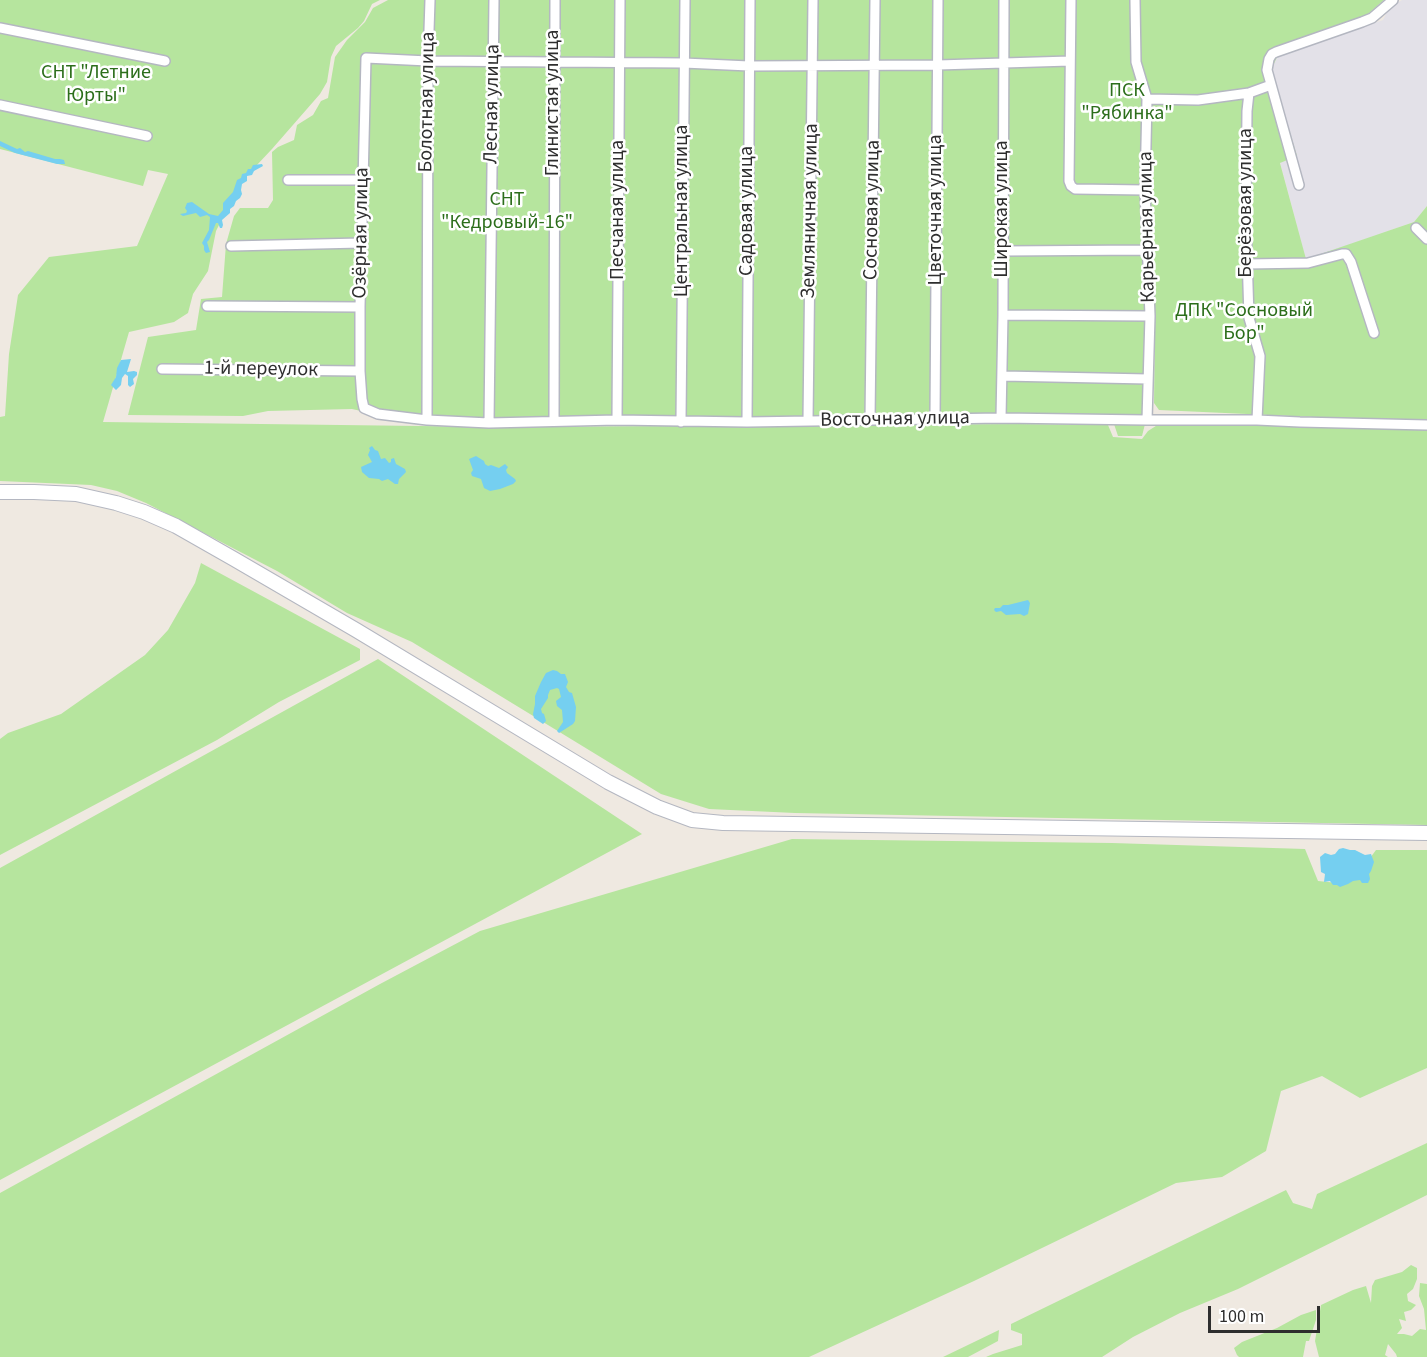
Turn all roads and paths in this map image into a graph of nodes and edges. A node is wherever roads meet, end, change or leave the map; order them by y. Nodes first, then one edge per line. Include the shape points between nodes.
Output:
1 (430, 0) edge
2 (494, 0) edge
3 (555, 0) edge
4 (620, 0) edge
5 (685, 0) edge
6 (750, 0) edge
7 (813, 0) edge
8 (875, 0) edge
9 (938, 0) edge
10 (1004, 0) edge
11 (1071, 0) edge
12 (1134, 0) edge
13 (1393, 0) edge
14 (0, 28) edge
15 (165, 61) dead end
16 (428, 61) junction
17 (1070, 61) junction
18 (494, 62) junction
19 (1004, 62) junction
20 (554, 63) junction
21 (684, 63) junction
22 (620, 64) junction
23 (874, 65) junction
24 (938, 65) junction
25 (749, 66) junction
26 (812, 66) junction
27 (1272, 86) junction
28 (1248, 93) junction
29 (1147, 99) junction
30 (0, 105) edge
31 (147, 136) dead end
32 (288, 180) dead end
33 (363, 180) junction
34 (1299, 185) dead end
35 (1145, 190) junction
36 (1416, 228) dead end
37 (1427, 239) edge
38 (361, 243) junction
39 (231, 246) dead end
40 (1146, 250) junction
41 (1003, 251) junction
42 (1247, 264) junction
43 (207, 306) dead end
44 (360, 307) junction
45 (1003, 315) junction
46 (1150, 316) junction
47 (1374, 333) dead end
48 (162, 369) dead end
49 (360, 371) junction
50 (1003, 376) junction
51 (1148, 379) junction
52 (364, 408) joint
53 (1001, 418) junction
54 (935, 419) junction
55 (427, 420) junction
56 (617, 420) junction
57 (870, 420) junction
58 (1147, 420) junction
59 (1257, 420) junction
60 (554, 421) junction
61 (808, 421) junction
62 (681, 422) junction
63 (747, 422) junction
64 (489, 423) junction
65 (1427, 425) edge
66 (0, 492) edge
67 (1427, 833) edge

1 - 16 street, Болотная улица
2 - 18 street, Лесная улица
3 - 20 street, Глинистая улица
4 - 22 street, Песчаная улица
5 - 21 street, Центральная улица
6 - 25 street, Садовая улица
7 - 26 street, Земляничная улица
8 - 23 street, Сосновая улица
9 - 24 street, Цветочная улица
10 - 19 street, Широкая улица
11 - 17 street
12 - 29 street, Карьерная улица via 1136,62
13 - 27 street via 1372,18 1272,54 1267,70
14 - 15 street
16 - 18 street
16 - 33 street, Озёрная улица via 366,58
16 - 55 street, Болотная улица
17 - 19 street
17 - 35 street via 1071,186
18 - 20 street
18 - 64 street, Лесная улица
19 - 24 street
19 - 41 street, Широкая улица
20 - 22 street
20 - 60 street, Глинистая улица
21 - 22 street
21 - 25 street
21 - 62 street, Центральная улица
22 - 56 street, Песчаная улица
23 - 24 street
23 - 26 street
23 - 57 street, Сосновая улица
24 - 54 street, Цветочная улица
25 - 26 street
25 - 63 street, Садовая улица
26 - 61 street, Земляничная улица
27 - 28 street
27 - 34 street
28 - 29 street via 1198,100
28 - 42 street, Берёзовая улица
29 - 35 street, Карьерная улица
30 - 31 street
32 - 33 street
33 - 38 street, Озёрная улица
35 - 40 street, Карьерная улица
36 - 37 street
38 - 39 street
38 - 44 street, Озёрная улица
40 - 41 street
40 - 46 street, Карьерная улица
41 - 45 street, Широкая улица
42 - 47 street via 1308,264 1346,254
42 - 59 street, Берёзовая улица via 1249,318 1260,356
43 - 44 street
44 - 49 street, Озёрная улица
45 - 46 street
45 - 50 street, Широкая улица
46 - 51 street, Карьерная улица
48 - 49 street, 1-й переулок
49 - 52 street, Озёрная улица
50 - 51 street
50 - 53 street, Широкая улица
51 - 58 street, Карьерная улица
52 - 55 street, Восточная улица via 378,414
53 - 54 street, Восточная улица
53 - 58 street, Восточная улица
54 - 57 street, Восточная улица
55 - 64 street, Восточная улица
56 - 60 street, Восточная улица
56 - 62 street, Восточная улица
57 - 61 street, Восточная улица
58 - 59 street, Восточная улица
59 - 65 street, Восточная улица
60 - 64 street, Восточная улица
61 - 63 street, Восточная улица
62 - 63 street, Восточная улица
66 - 67 street via 76,494 116,503 176,526 608,782 692,820

